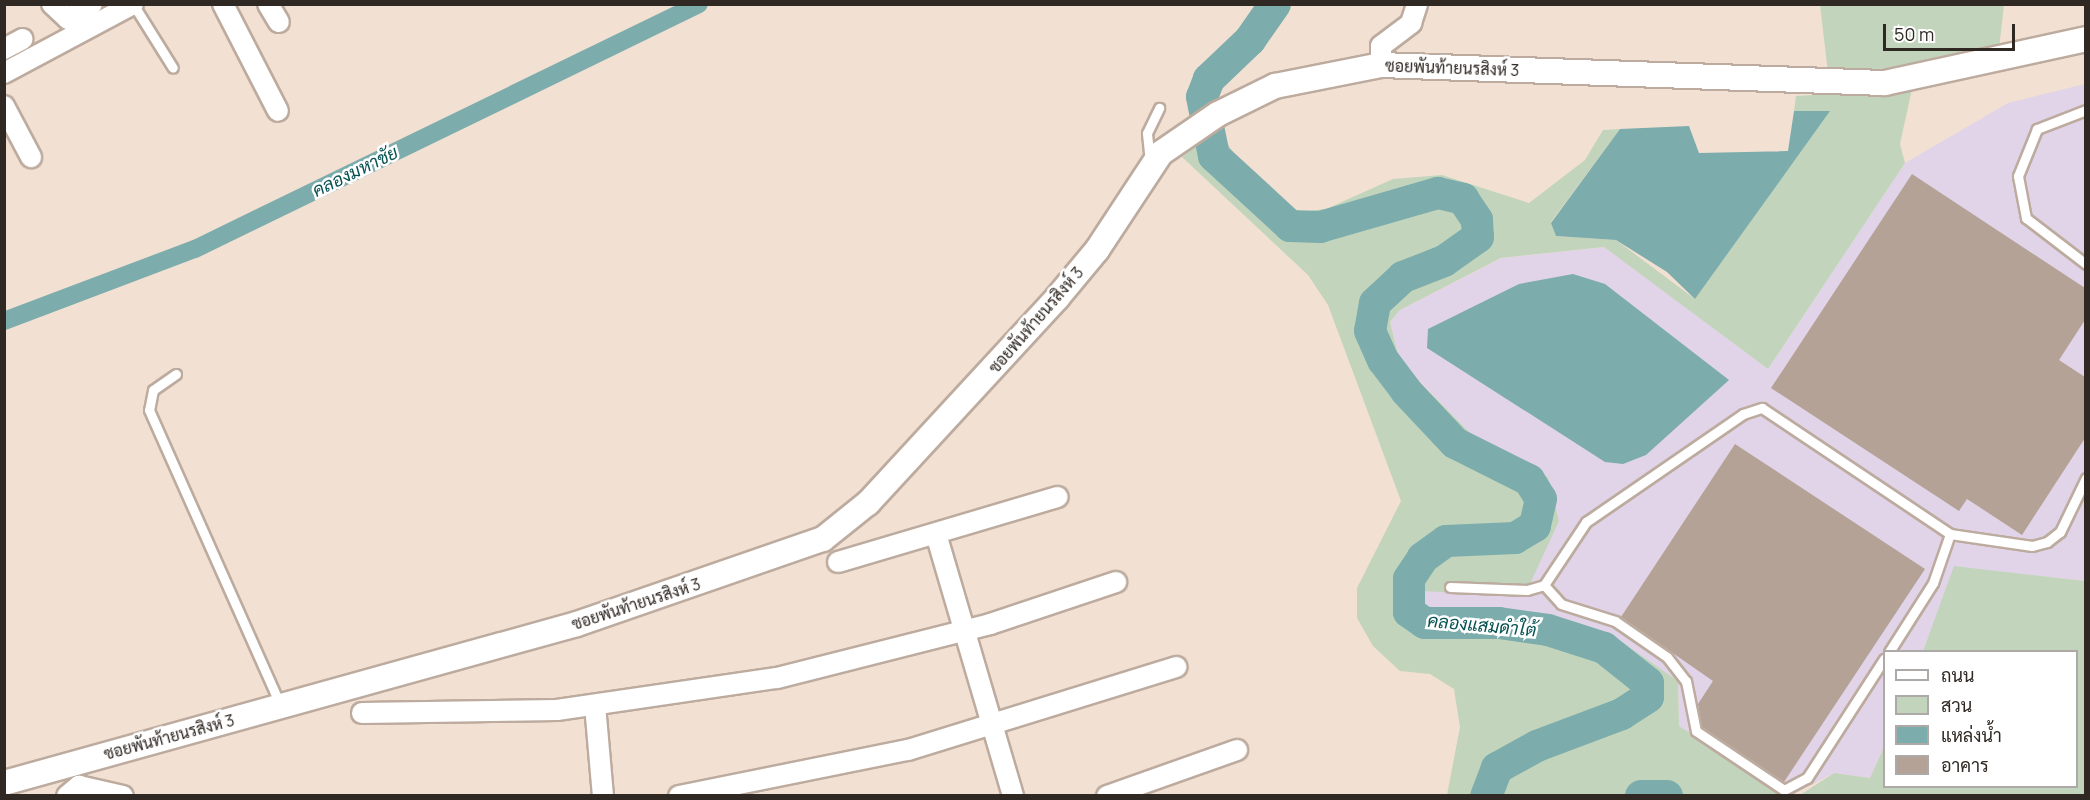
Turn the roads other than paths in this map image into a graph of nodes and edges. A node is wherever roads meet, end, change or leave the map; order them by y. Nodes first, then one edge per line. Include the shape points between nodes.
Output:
1 (52, 4) edge
2 (92, 4) edge
3 (133, 4) edge
4 (223, 4) edge
5 (268, 4) edge
6 (1417, 4) edge
7 (279, 22) dead end
8 (23, 39) dead end
9 (2085, 39) edge
10 (4, 49) edge
11 (1381, 65) junction
12 (173, 68) dead end
13 (4, 73) edge
14 (4, 106) edge
15 (1160, 108) dead end
16 (2085, 110) edge
17 (278, 111) dead end
18 (31, 157) dead end
19 (1151, 165) junction
20 (2085, 264) edge
21 (176, 374) dead end
22 (2085, 478) edge
23 (1058, 497) dead end
24 (936, 534) junction
25 (1950, 534) junction
26 (838, 562) dead end
27 (1116, 582) dead end
28 (1544, 585) junction
29 (1450, 587) dead end
30 (964, 631) junction
31 (1890, 650) edge
32 (1883, 660) edge
33 (1176, 667) dead end
34 (595, 705) junction
35 (282, 706) junction
36 (362, 713) dead end
37 (992, 726) junction
38 (1237, 750) dead end
39 (4, 783) edge
40 (67, 795) edge
41 (123, 795) edge
42 (603, 795) edge
43 (680, 795) edge
44 (1012, 795) edge
45 (1107, 795) edge

1 - 2 street via 68,19
3 - 12 lane
3 - 13 street
4 - 17 street
5 - 7 street
6 - 11 street via 1411,23 1381,46
8 - 10 street
9 - 11 street, ซอยพันท้ายนรสิงห์ 3 via 1885,83
11 - 19 street, ซอยพันท้ายนรสิงห์ 3 via 1275,86 1179,138
14 - 18 street
15 - 19 lane via 1147,133
16 - 20 lane via 2037,129 2018,176 2026,218
19 - 35 street, ซอยพันท้ายนรสิงห์ 3 via 1097,250 1057,298 868,503 823,539 577,624
21 - 35 lane via 153,390 149,410
22 - 25 lane via 2060,532 2047,542 2032,546
23 - 24 street
24 - 26 street
24 - 30 street
25 - 28 lane via 1762,408 1743,414 1586,522
25 - 31 lane via 1934,583
27 - 30 street
28 - 29 lane via 1527,590
28 - 32 lane via 1561,604 1615,621 1667,657 1686,681 1696,731 1784,790 1807,778
30 - 34 street via 777,678
30 - 37 street
33 - 37 street
34 - 36 street via 513,713
34 - 42 street
35 - 39 street, ซอยพันท้ายนรสิงห์ 3
37 - 43 street via 842,766
37 - 44 street
38 - 45 street
40 - 41 street via 79,786

